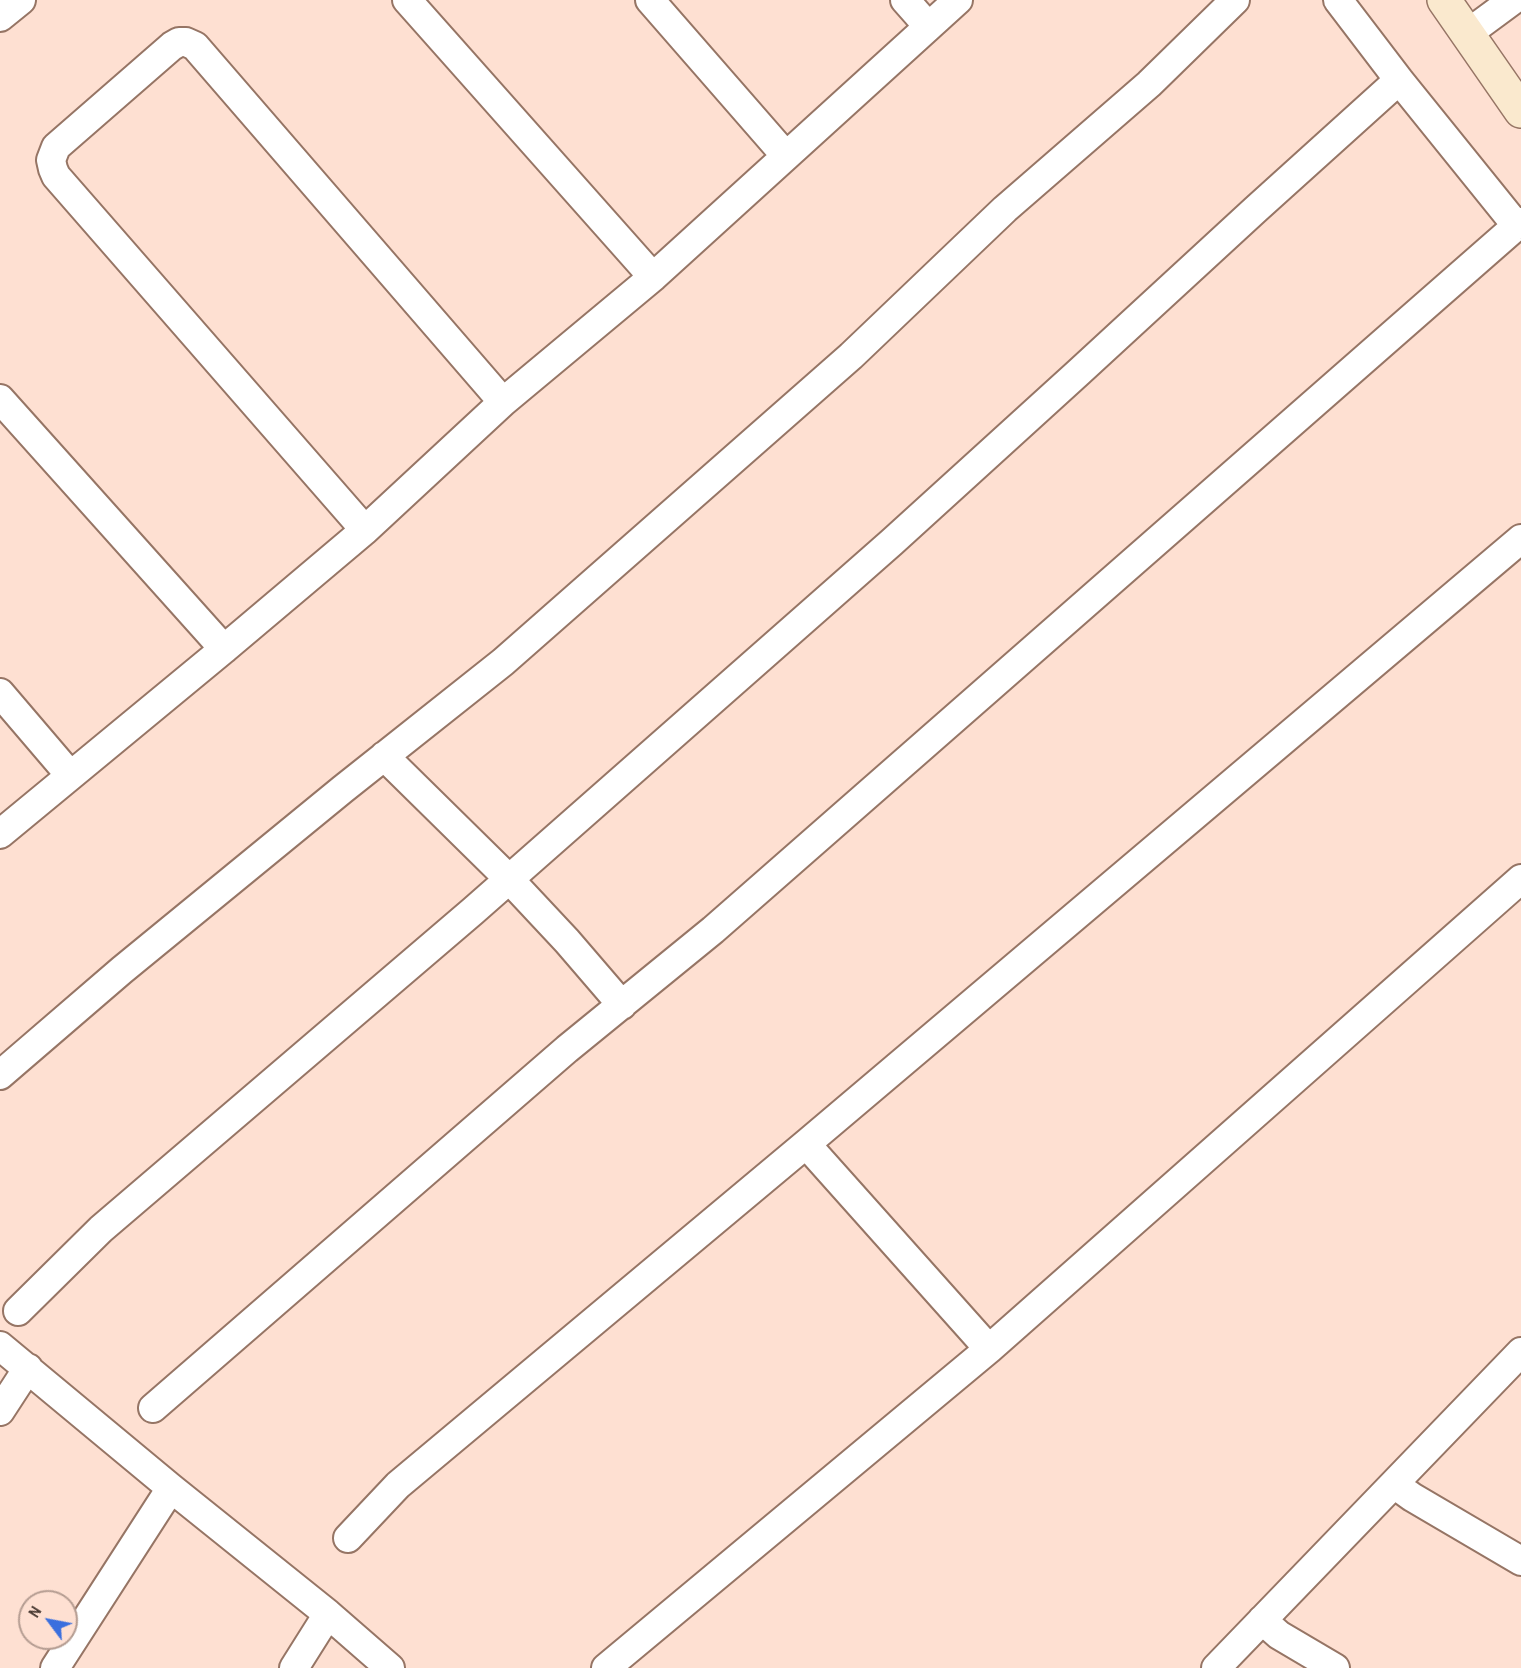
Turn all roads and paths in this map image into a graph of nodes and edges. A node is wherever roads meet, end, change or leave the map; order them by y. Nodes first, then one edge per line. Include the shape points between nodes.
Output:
1 (21, 0) edge
2 (407, 0) edge
3 (650, 0) edge
4 (905, 0) edge
5 (958, 0) edge
6 (1235, 0) edge
7 (1338, 0) edge
8 (1444, 0) edge
9 (1513, 0) edge
10 (0, 17) edge
11 (928, 26) junction
12 (1467, 34) junction
13 (1399, 80) junction
14 (1521, 111) edge
15 (786, 156) junction
16 (1518, 224) edge
17 (653, 277) junction
18 (0, 399) edge
19 (503, 402) junction
20 (365, 530) junction
21 (1521, 538) edge
22 (224, 649) junction
23 (0, 693) edge
24 (384, 756) junction
25 (70, 775) junction
26 (0, 834) edge
27 (509, 879) junction
28 (1521, 879) edge
29 (622, 1005) junction
30 (0, 1075) edge
31 (806, 1144) junction
32 (18, 1311) dead end
33 (0, 1346) edge
34 (989, 1349) junction
35 (1521, 1352) edge
36 (28, 1368) junction
37 (153, 1408) dead end
38 (0, 1412) edge
39 (1394, 1484) junction
40 (171, 1488) junction
41 (348, 1538) dead end
42 (1521, 1561) edge
43 (328, 1614) junction
44 (1262, 1620) junction
45 (55, 1668) edge
46 (294, 1668) edge
47 (390, 1668) edge
48 (606, 1668) edge
49 (1216, 1668) edge
50 (1335, 1668) edge

1 - 10 street
2 - 17 street
3 - 15 street
4 - 11 street
5 - 11 street
6 - 24 street via 1149,84 1005,209 851,356 503,662
7 - 13 street
8 - 12 street
9 - 12 street
11 - 15 street
12 - 14 street
13 - 16 street
13 - 27 street via 892,542
15 - 17 street
16 - 29 street via 713,930
17 - 19 street
18 - 22 street
19 - 20 street
19 - 20 street via 195,46 179,42 172,46 56,147 51,160 56,176
20 - 22 street
21 - 31 street
22 - 25 street
23 - 25 street
24 - 27 street
24 - 30 street
25 - 26 street
27 - 29 street
27 - 32 street via 101,1229
28 - 34 street
29 - 37 street
31 - 34 street
31 - 41 street via 398,1485
33 - 36 street
34 - 48 street
35 - 39 street
36 - 38 street
36 - 40 street
39 - 42 street
39 - 44 street
40 - 43 street
40 - 45 street
43 - 46 street
43 - 47 street
44 - 49 street
44 - 50 street via 1279,1635

